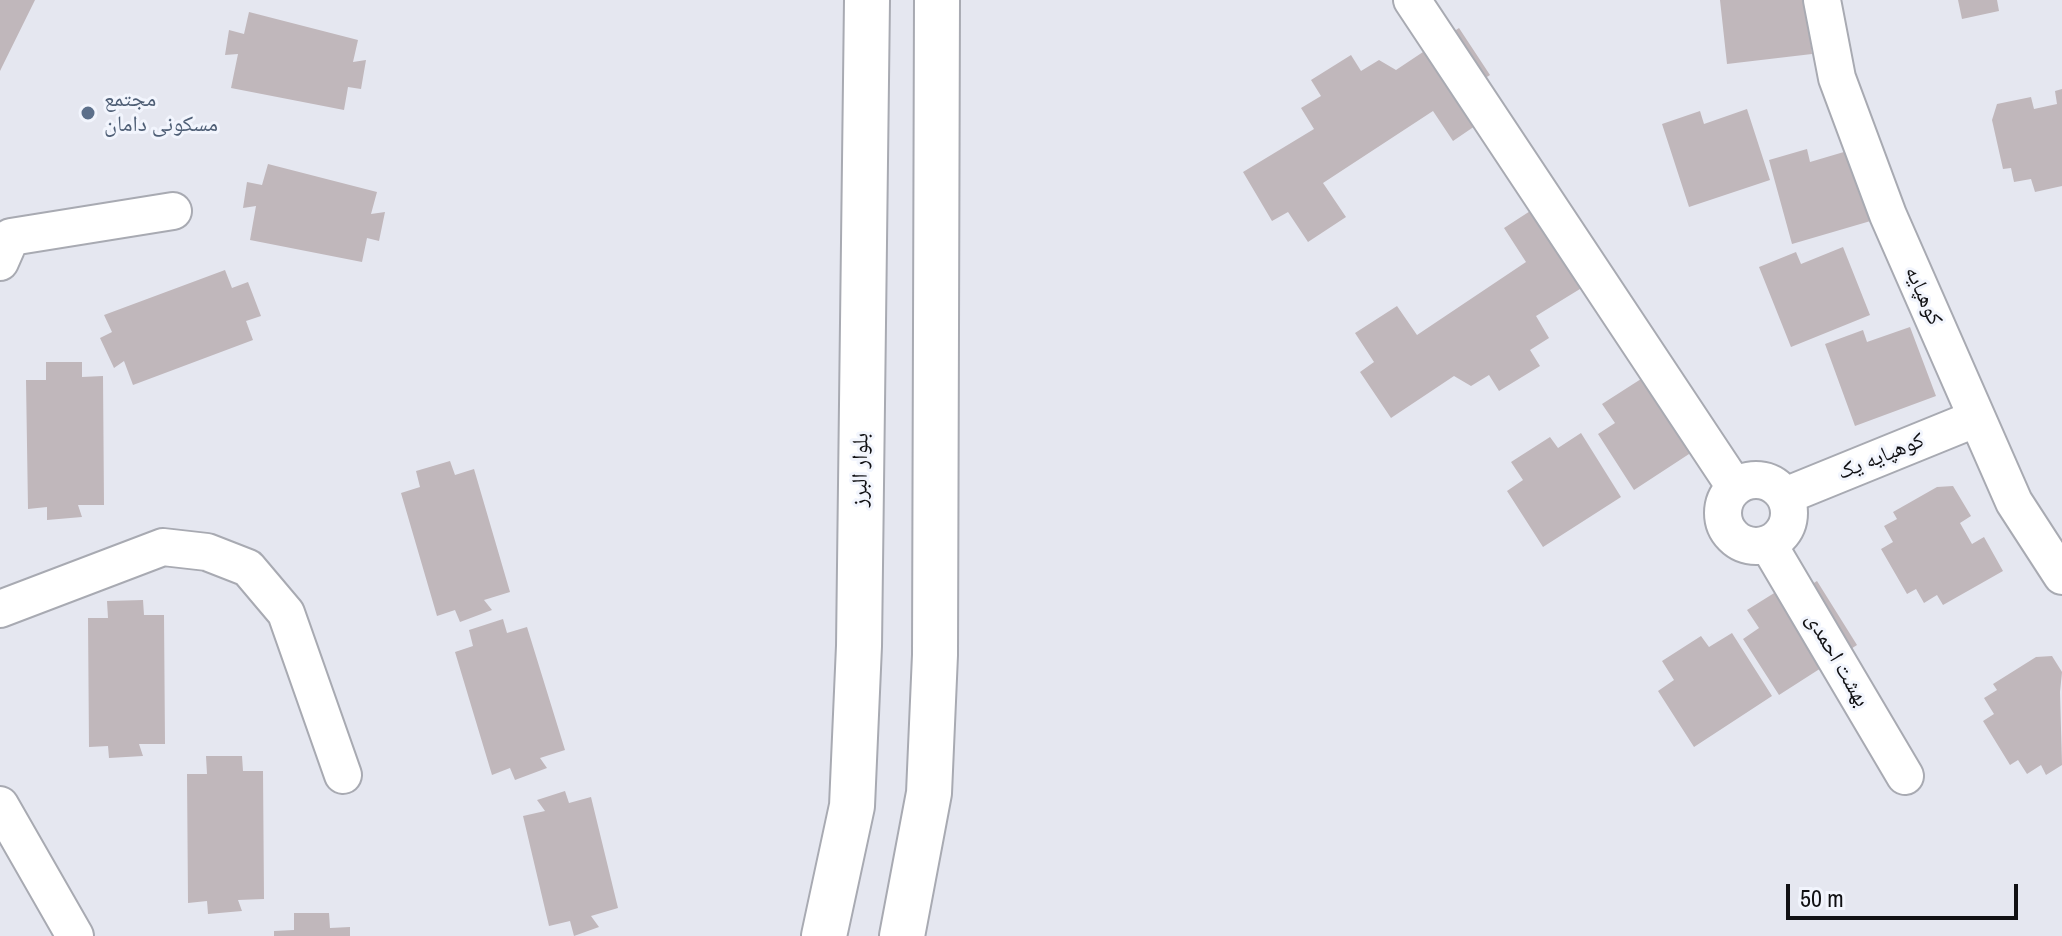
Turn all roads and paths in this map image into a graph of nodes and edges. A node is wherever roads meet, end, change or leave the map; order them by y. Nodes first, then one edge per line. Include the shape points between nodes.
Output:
1 (867, 0) edge
2 (937, 0) edge
3 (1412, 0) edge
4 (1822, 0) edge
5 (173, 211) dead end
6 (0, 262) edge
7 (1977, 418) junction
8 (1735, 487) junction
9 (1785, 496) junction
10 (1768, 544) junction
11 (2062, 576) edge
12 (0, 609) edge
13 (343, 775) dead end
14 (1905, 776) dead end
15 (0, 805) edge
16 (75, 936) edge
17 (824, 936) edge
18 (902, 936) edge

1 - 17 main road, بلوار البرز via 859,646 852,806
2 - 18 main road via 935,655 929,793
3 - 8 street
4 - 7 street, کوهپایه via 1837,78 1877,188
5 - 6 street via 11,237
7 - 9 street, کوهپایه یک
7 - 11 street, کوهپایه via 2014,502
8 - 9 street via 1760,479
8 - 10 street via 1723,506 1728,532 1747,546
9 - 10 street via 1787,525
10 - 14 street, بهشت احمدی
12 - 13 street via 163,547 207,552 248,568 286,613
15 - 16 street

